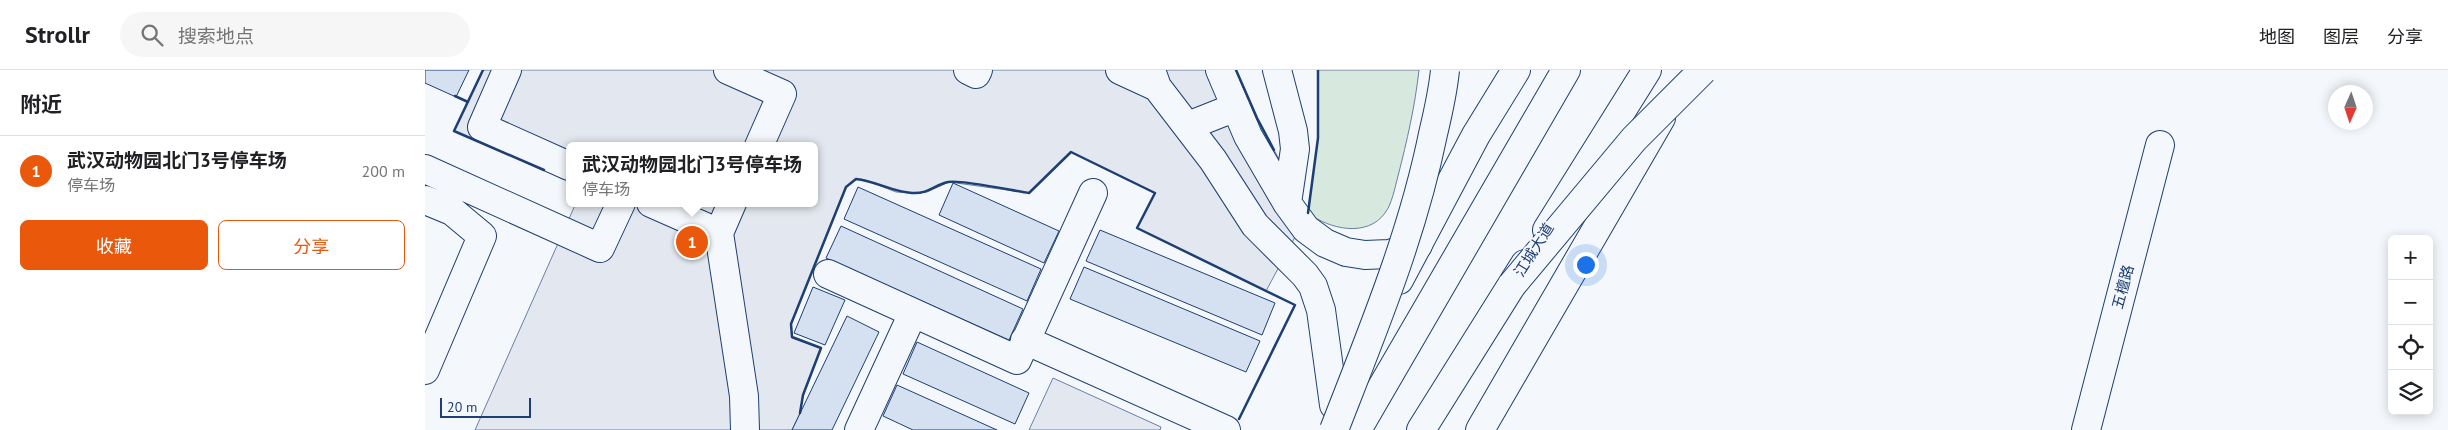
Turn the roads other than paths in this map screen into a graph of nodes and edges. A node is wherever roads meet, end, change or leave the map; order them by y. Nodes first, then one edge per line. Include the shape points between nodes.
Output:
1 (507, 70) edge
2 (728, 70) edge
3 (968, 70) edge
4 (978, 70) edge
5 (1120, 70) edge
6 (1220, 70) edge
7 (1277, 70) edge
8 (1445, 70) edge
9 (1516, 70) edge
10 (1566, 70) edge
11 (1647, 70) edge
12 (1689, 70) edge
13 (1703, 70) edge
14 (1154, 78) edge
15 (1236, 107) junction
16 (1188, 126) junction
17 (761, 142) edge
18 (2160, 145) dead end
19 (566, 165) edge
20 (425, 170) edge
21 (1093, 193) dead end
22 (425, 200) edge
23 (1287, 203) junction
24 (619, 207) edge
25 (660, 207) edge
26 (730, 207) edge
27 (719, 233) junction
28 (1418, 245) junction
29 (828, 274) dead end
30 (1512, 285) junction
31 (913, 313) junction
32 (1025, 340) junction
33 (425, 370) edge
34 (1334, 417) edge
35 (745, 430) edge
36 (859, 430) edge
37 (1226, 430) edge
38 (1321, 430) edge
39 (1357, 430) edge
40 (1421, 430) edge
41 (1479, 430) edge
42 (2086, 430) edge

1 - 19 main road via 482,127
2 - 17 main road via 782,94
3 - 4 main road via 976,74
5 - 14 main road
6 - 15 main road
7 - 23 main road via 1295,149
8 - 34 main road, bridge via 1426,169 1410,228 1396,271
9 - 28 main road via 1476,135
10 - 39 main road
11 - 30 main road, 江城大道, bridge
12 - 41 main road
13 - 30 main road, bridge via 1634,139
14 - 16 main road
15 - 16 main road
15 - 23 main road
16 - 34 main road via 1255,225 1313,286 1321,310
18 - 42 main road, 五檀路
20 - 24 main road via 600,248
21 - 32 main road
22 - 33 main road via 452,211 482,236
23 - 28 main road via 1306,230 1346,252 1389,254
25 - 27 main road
26 - 27 main road
27 - 35 main road via 744,396
28 - 34 main road
29 - 31 main road
30 - 40 main road, 江城大道
31 - 32 main road via 1017,360
31 - 36 main road
32 - 37 main road
34 - 38 main road

